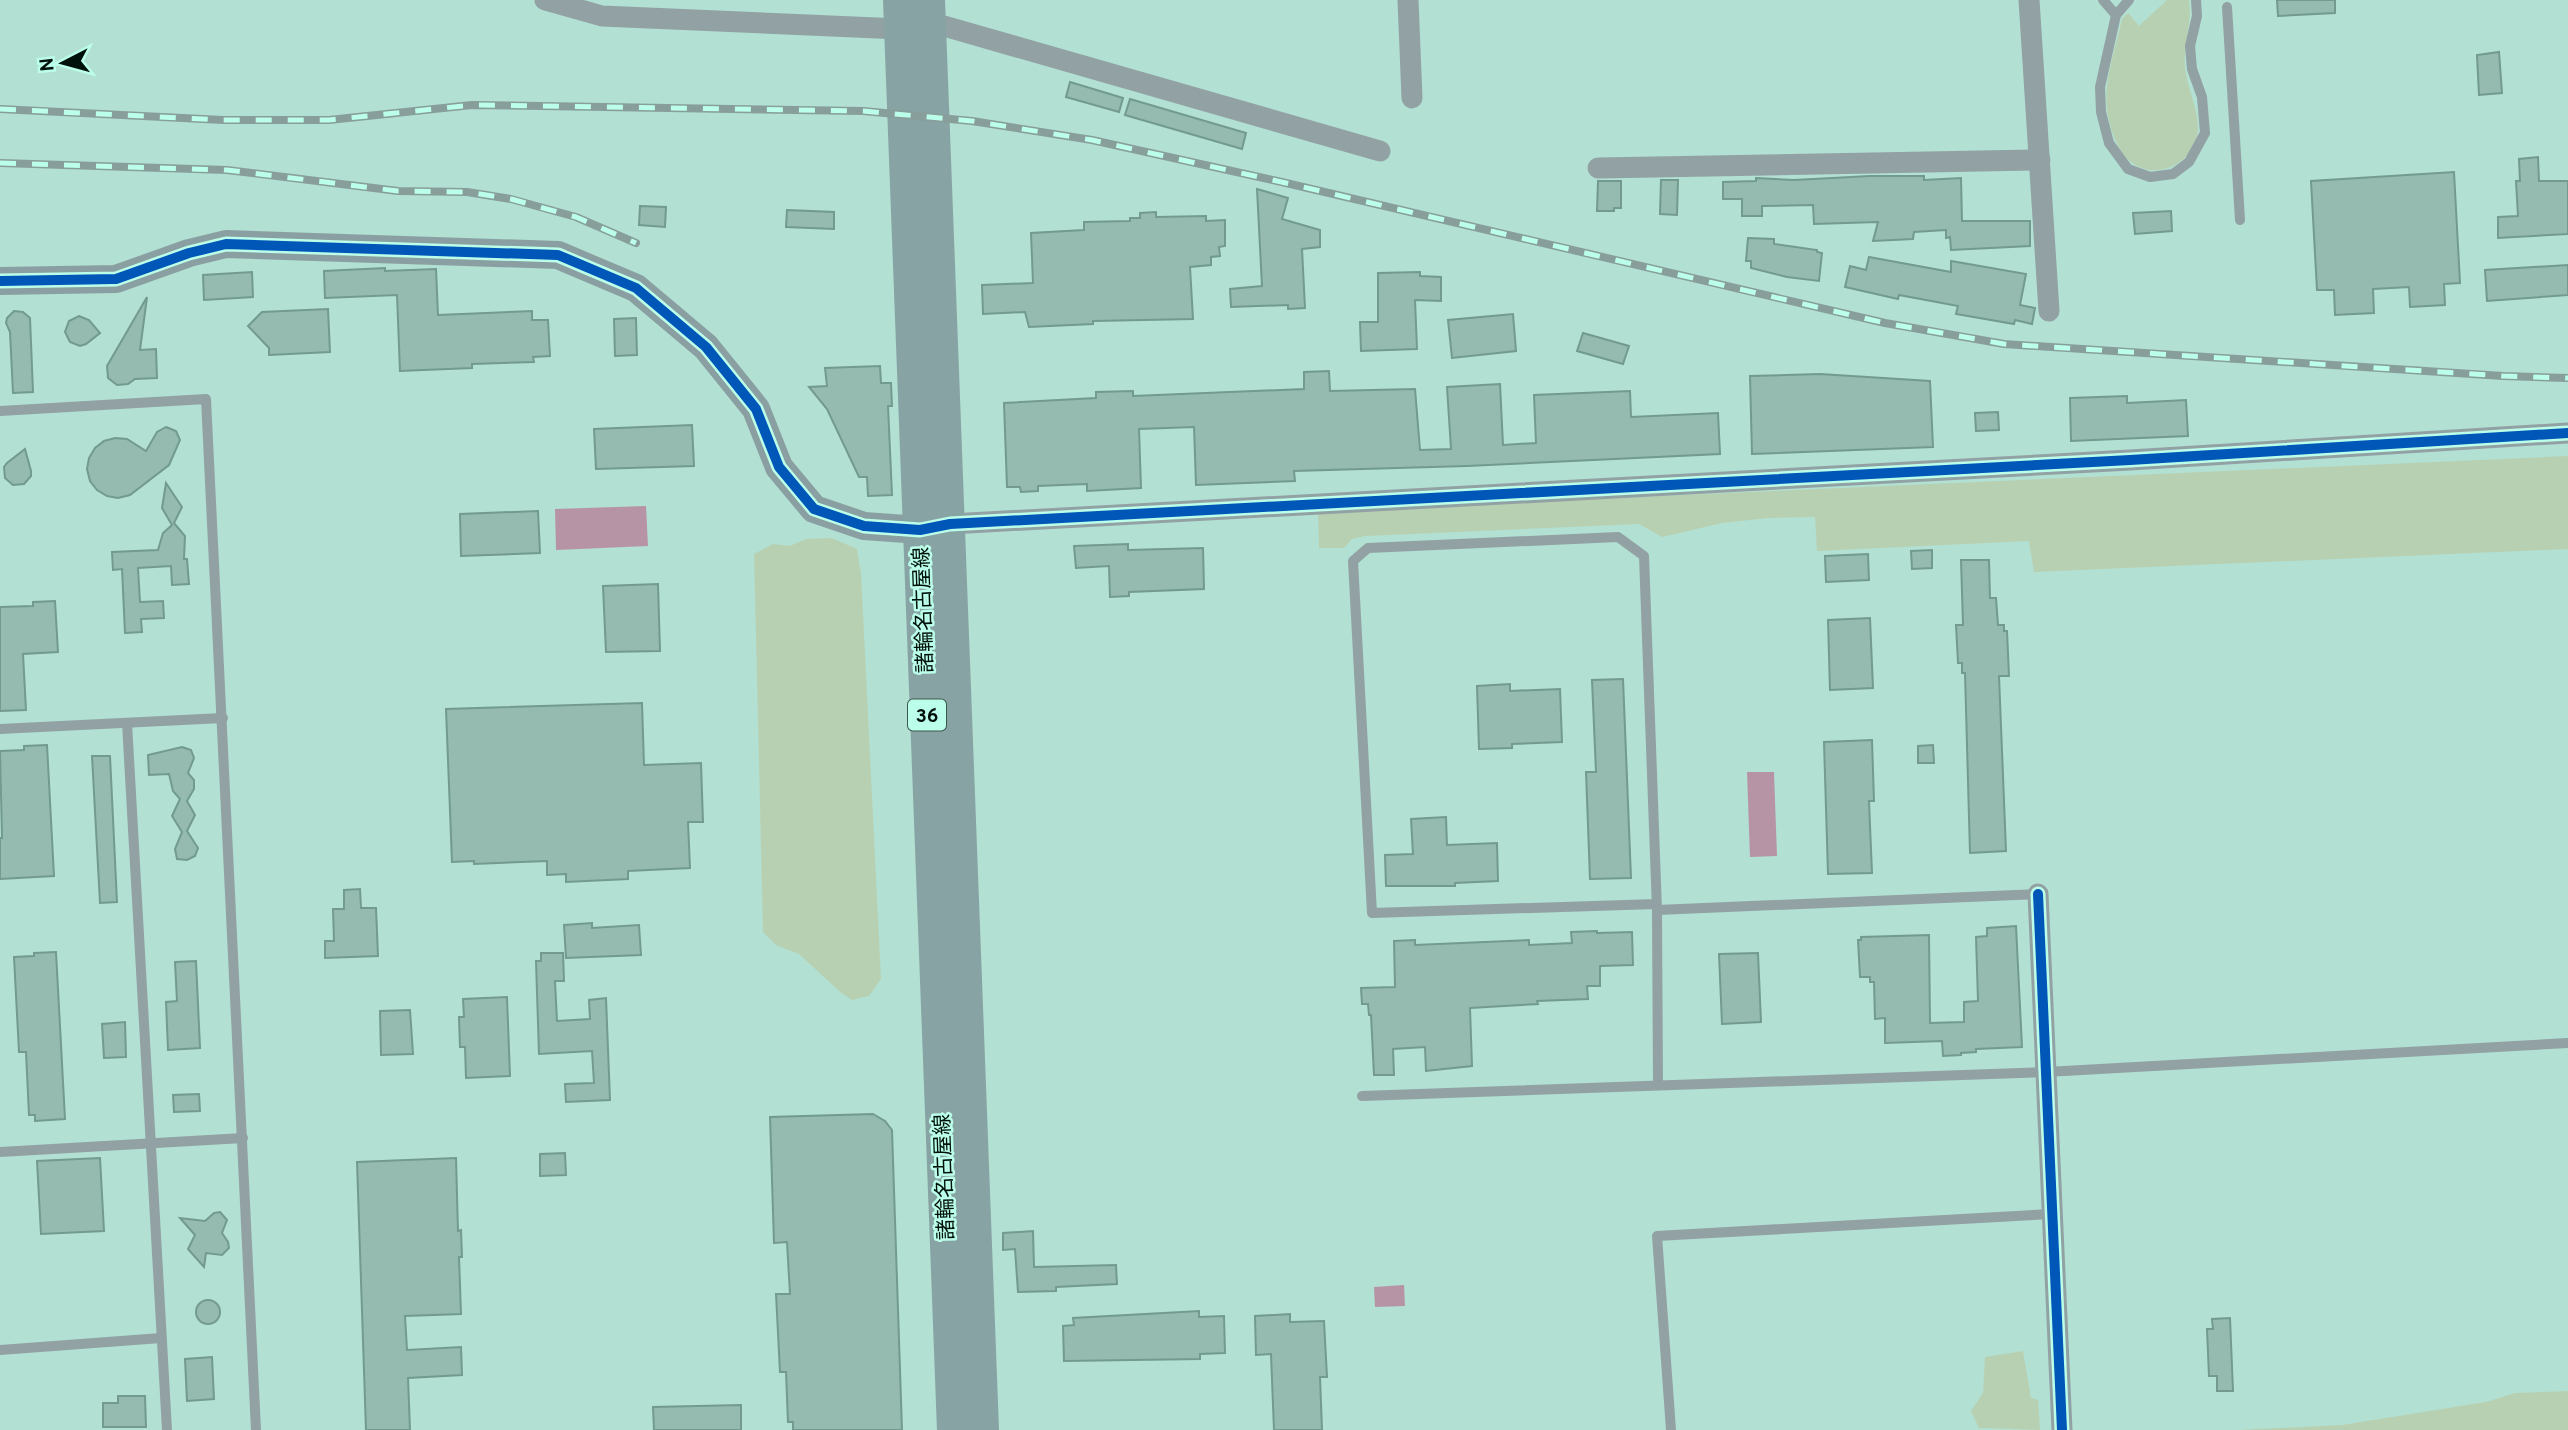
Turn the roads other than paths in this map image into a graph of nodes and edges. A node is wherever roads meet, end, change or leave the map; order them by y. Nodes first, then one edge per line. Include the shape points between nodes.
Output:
1 (545, 0) edge
2 (1408, 0) edge
3 (2029, 0) edge
4 (2104, 0) edge
5 (2129, 0) edge
6 (2196, 0) edge
7 (2227, 7) dead end
8 (915, 13) edge
9 (2116, 15) junction
10 (1412, 98) dead end
11 (1380, 151) dead end
12 (2039, 160) junction
13 (1598, 168) dead end
14 (2240, 220) dead end
15 (0, 281) edge
16 (2049, 311) dead end
17 (0, 411) edge
18 (2568, 433) edge
19 (935, 527) junction
20 (223, 718) junction
21 (127, 723) junction
22 (0, 729) edge
23 (2038, 894) joint
24 (1656, 907) junction
25 (2568, 1043) edge
26 (2046, 1072) junction
27 (1658, 1085) junction
28 (1362, 1096) dead end
29 (243, 1138) junction
30 (149, 1144) junction
31 (0, 1152) edge
32 (2051, 1214) junction
33 (161, 1338) junction
34 (0, 1350) edge
35 (167, 1430) edge
36 (256, 1430) edge
37 (953, 1430) edge
38 (983, 1430) edge
39 (1671, 1430) edge
40 (2062, 1430) edge

1 - 8 street via 602,16
2 - 10 street
3 - 12 street
4 - 9 lane
5 - 9 lane
6 - 9 lane via 2190,46 2205,133 2189,162 2172,174 2150,177 2128,169 2109,143 2101,112 2101,86
7 - 14 lane
8 - 11 street
8 - 19 main road, 諸輪名古屋線 / 36
12 - 13 street
12 - 16 street
15 - 19 street via 116,279 226,244 558,255 636,288 706,347 756,409 779,467 814,509 864,526
17 - 20 lane via 206,400
18 - 19 street
19 - 37 main road, 諸輪名古屋線 / 36
19 - 38 main road, 諸輪名古屋線 / 36
20 - 21 lane
20 - 29 lane
21 - 22 lane
21 - 30 lane
23 - 24 lane
23 - 26 street
24 - 24 lane via 1644,556 1618,537 1368,548 1353,561 1372,913
24 - 27 lane
25 - 26 lane
26 - 27 lane
26 - 32 street
27 - 28 lane
29 - 30 lane
29 - 36 lane
30 - 31 lane
30 - 33 lane
32 - 39 lane via 1657,1236
32 - 40 street
33 - 34 lane
33 - 35 lane

